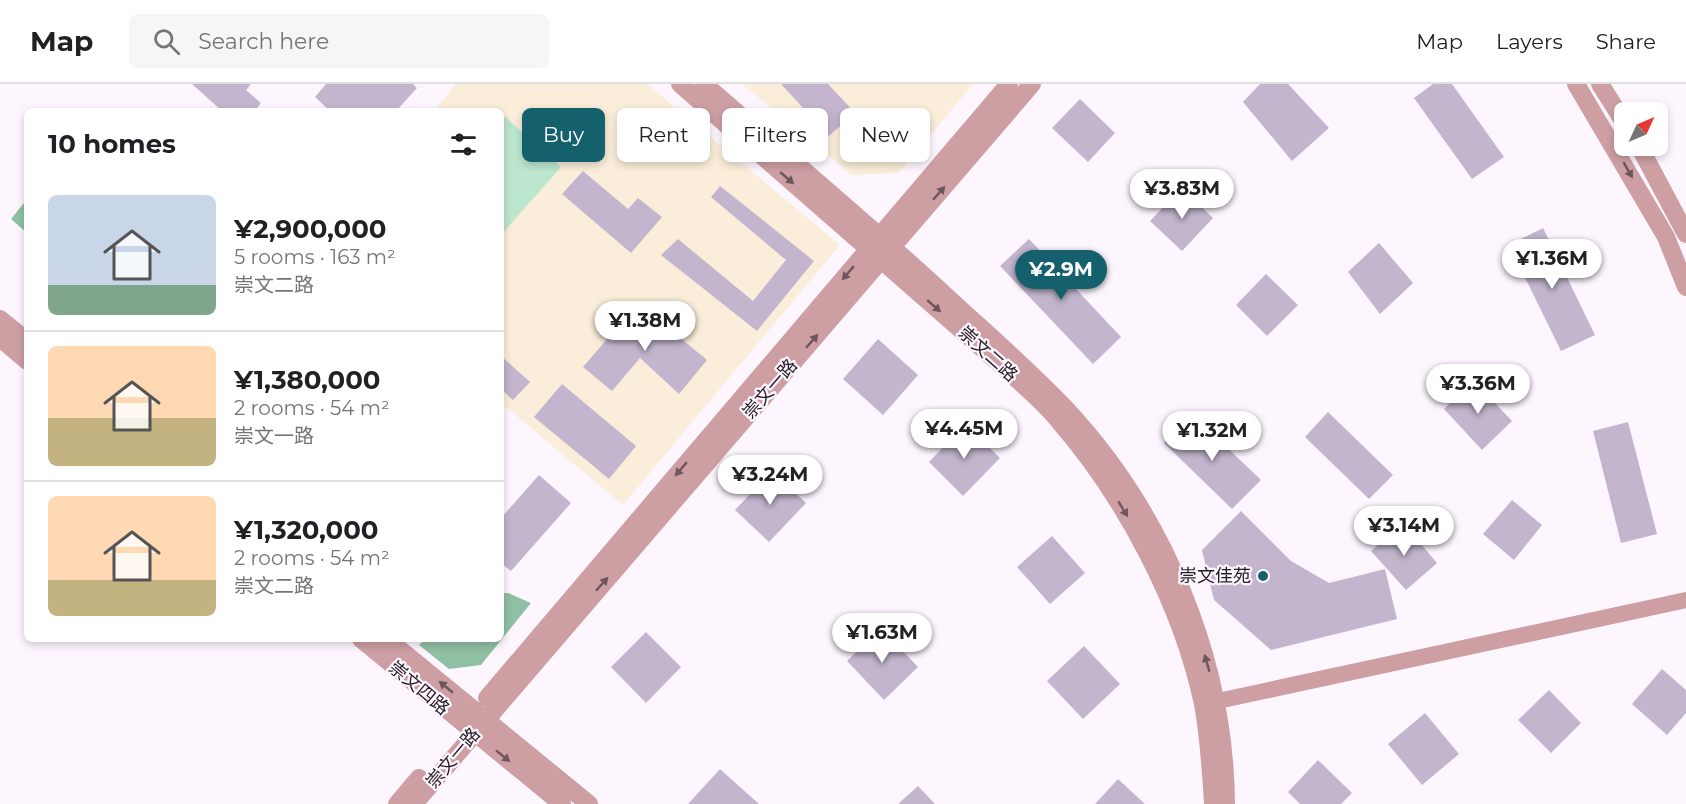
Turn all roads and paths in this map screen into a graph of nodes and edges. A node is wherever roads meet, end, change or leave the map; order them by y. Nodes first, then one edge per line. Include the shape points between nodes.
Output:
1 (680, 84) edge
2 (704, 84) edge
3 (1009, 84) edge
4 (1032, 84) edge
5 (1576, 84) edge
6 (1600, 84) edge
7 (1614, 106) edge
8 (1644, 156) edge
9 (1686, 234) edge
10 (881, 248) junction
11 (1686, 286) edge
12 (0, 319) edge
13 (0, 338) edge
14 (24, 339) edge
15 (24, 358) edge
16 (1686, 600) edge
17 (365, 642) edge
18 (390, 642) edge
19 (1210, 703) junction
20 (475, 722) junction
21 (397, 804) edge
22 (414, 804) edge
23 (562, 804) edge
24 (589, 804) edge
25 (1213, 804) edge
26 (1226, 804) edge

1 -> 10 street, 崇文二路
2 - 10 street, 崇文二路
3 - 10 street, 崇文一路
10 -> 4 street, 崇文一路
5 -> 11 street via 1666,237
6 - 7 street
8 - 9 street
10 - 19 street, 崇文二路 via 1058,419 1103,476 1141,539
10 - 20 street, 崇文一路
12 - 14 street
13 - 15 street
16 - 19 street
17 - 20 street, 崇文四路
20 -> 18 street, 崇文四路
19 - 25 street, 崇文二路
19 - 26 street, 崇文二路
20 - 21 street, 崇文一路
20 - 22 street, 崇文一路
20 -> 23 street, 崇文四路
20 - 24 street, 崇文四路

